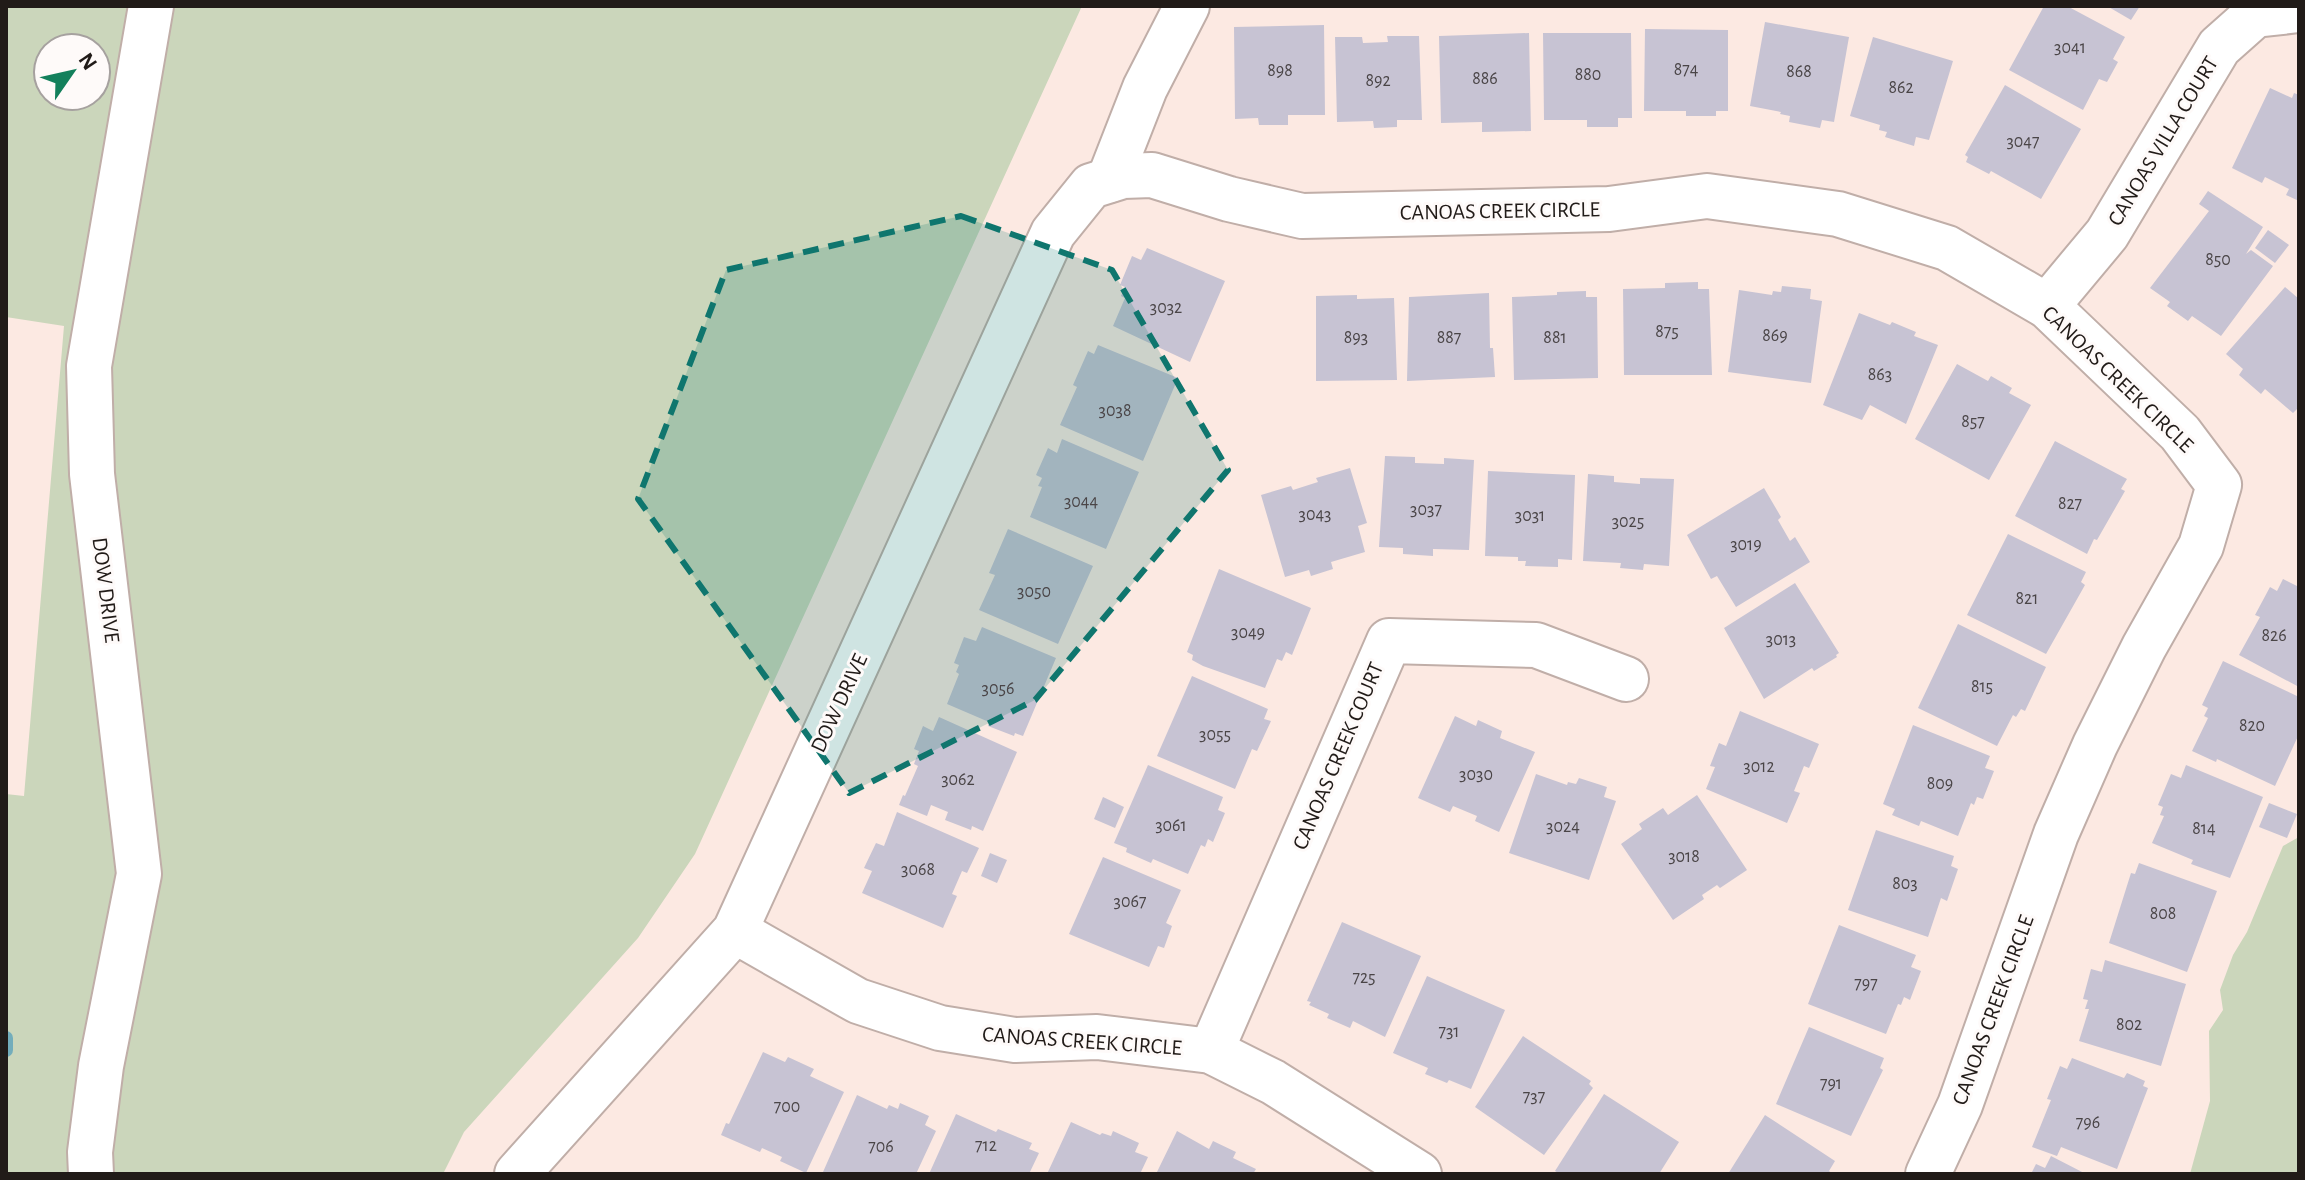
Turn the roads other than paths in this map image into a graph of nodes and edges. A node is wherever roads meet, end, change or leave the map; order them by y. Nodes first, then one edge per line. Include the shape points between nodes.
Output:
1 (151, 6) edge
2 (1187, 6) edge
3 (2299, 10) edge
4 (1100, 183) junction
5 (2047, 306) junction
6 (1626, 679) dead end
7 (735, 931) junction
8 (1211, 1051) junction
9 (91, 1174) edge
10 (517, 1174) edge
11 (1419, 1174) edge
12 (1928, 1174) edge

1 - 9 street, DOW DRIVE via 89,366 92,474 139,874 101,1066
2 - 4 street, DOW DRIVE
3 - 5 street, CANOAS VILLA COURT via 2255,15 2219,47 2107,234
4 - 5 street, CANOAS CREEK CIRCLE via 1152,175 1302,216 1609,209 1707,196 1838,214 1947,248
4 - 7 street, DOW DRIVE via 1053,233
5 - 12 street, CANOAS CREEK CIRCLE via 2180,433 2219,485 2201,546 2144,647 2056,834 1960,1105
6 - 8 street, CANOAS CREEK COURT via 1536,645 1389,641
7 - 8 street, CANOAS CREEK CIRCLE via 858,1001 940,1028 1015,1040 1097,1037
7 - 10 street, DOW DRIVE
8 - 11 street, CANOAS CREEK CIRCLE via 1273,1082

